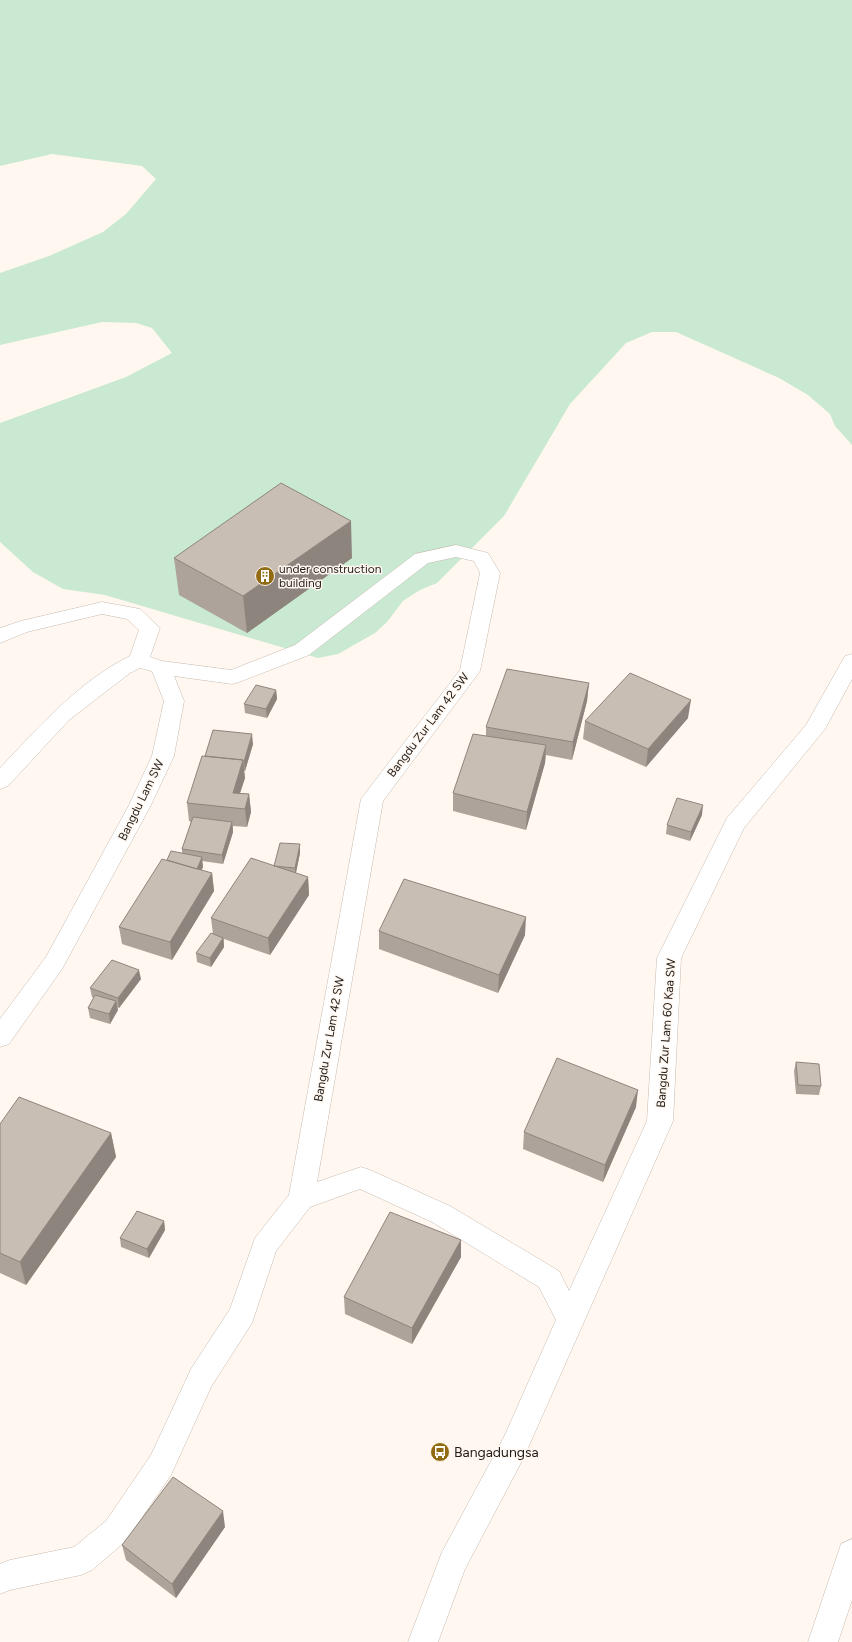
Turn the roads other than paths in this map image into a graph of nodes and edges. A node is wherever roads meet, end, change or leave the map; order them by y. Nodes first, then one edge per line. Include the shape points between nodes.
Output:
1 (0, 636) edge
2 (139, 660) junction
3 (852, 661) edge
4 (160, 667) junction
5 (0, 781) edge
6 (0, 1037) edge
7 (301, 1199) junction
8 (570, 1320) junction
9 (852, 1554) edge
10 (0, 1578) edge
11 (423, 1642) edge
12 (823, 1642) edge

1 - 2 street via 22,627 102,608 133,614 150,628
2 - 4 street
2 - 5 street via 123,668 62,715
3 - 8 street, Bangdu Zur Lam 60 Kaa SW via 814,729 735,824 669,958 660,1121
4 - 6 street, Bangdu Lam SW via 174,701 163,756 136,814 54,963
4 - 7 street, Bangdu Zur Lam 42 SW via 232,678 302,650 422,558 456,551 481,558 490,573 470,671 372,799
7 - 8 street via 361,1178 442,1214 549,1279
7 - 10 street via 264,1246 242,1314 201,1378 162,1465 116,1531 81,1560
8 - 11 street, Bangdu Zur Lam 60 Kaa SW via 514,1447 453,1562
9 - 12 street

